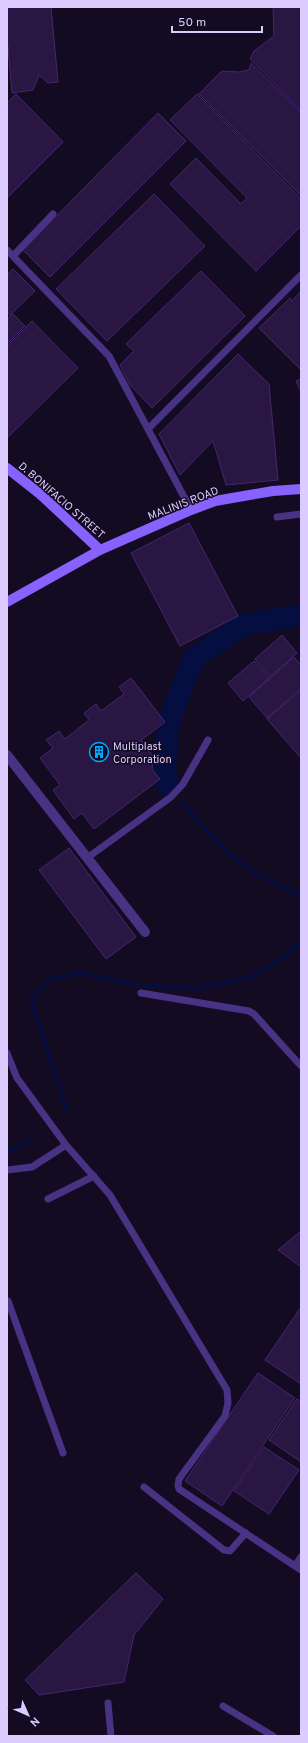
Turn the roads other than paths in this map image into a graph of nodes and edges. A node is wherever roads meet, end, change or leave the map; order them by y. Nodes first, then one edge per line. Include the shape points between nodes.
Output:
1 (53, 214) dead end
2 (7, 250) edge
3 (13, 256) junction
4 (301, 275) edge
5 (148, 429) junction
6 (7, 468) edge
7 (301, 489) edge
8 (191, 510) junction
9 (301, 514) edge
10 (277, 517) dead end
11 (100, 550) junction
12 (7, 602) edge
13 (208, 740) dead end
14 (7, 755) edge
15 (87, 858) junction
16 (145, 932) dead end
17 (141, 993) dead end
18 (7, 1053) edge
19 (301, 1066) edge
20 (66, 1145) junction
21 (7, 1170) edge
22 (94, 1176) junction
23 (48, 1199) dead end
24 (7, 1301) edge
25 (63, 1453) dead end
26 (144, 1487) dead end
27 (246, 1533) junction
28 (301, 1557) edge
29 (298, 1568) edge
30 (108, 1703) dead end
31 (223, 1706) dead end
32 (111, 1736) edge
33 (273, 1736) edge

1 - 3 lane
2 - 3 lane
3 - 5 lane via 109,356
4 - 5 lane
5 - 8 lane
6 - 11 main road, D. BONIFACIO STREET via 40,494
7 - 8 main road, MALINIS ROAD via 215,501
8 - 11 main road, MALINIS ROAD
9 - 10 lane
11 - 12 main road, MALINIS ROAD
13 - 15 lane via 183,784 171,797
14 - 15 street
15 - 16 street
17 - 19 lane via 249,1011
18 - 20 lane via 17,1078
20 - 21 lane via 32,1167
20 - 22 lane
22 - 23 lane
22 - 27 lane via 110,1195 227,1390 225,1416 179,1479 179,1489
24 - 25 lane
26 - 27 lane via 224,1550 230,1551
27 - 29 lane
28 - 29 lane
30 - 32 lane
31 - 33 lane

